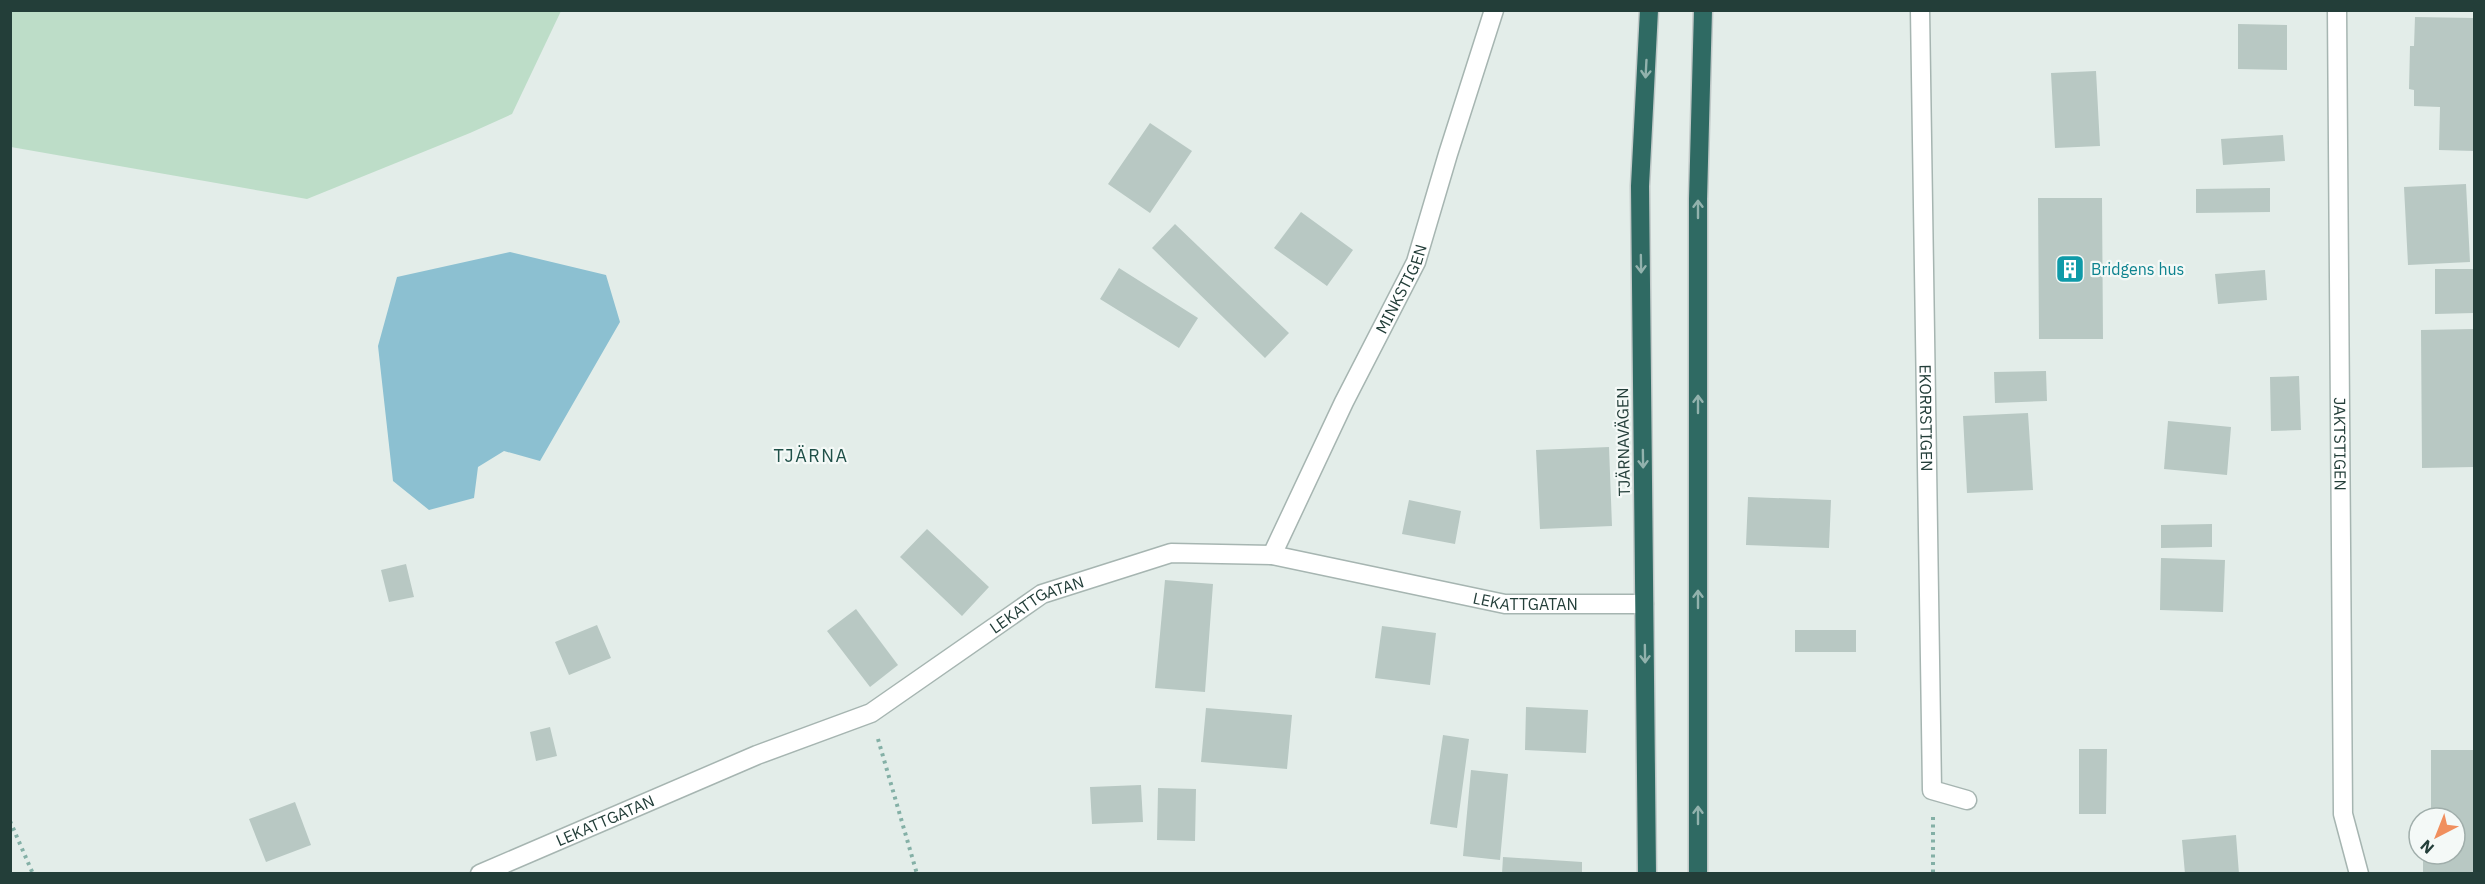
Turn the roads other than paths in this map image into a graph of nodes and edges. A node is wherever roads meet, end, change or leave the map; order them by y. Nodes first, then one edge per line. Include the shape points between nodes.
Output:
1 (1494, 10) edge
2 (1649, 10) edge
3 (1703, 10) edge
4 (1920, 10) edge
5 (2337, 10) edge
6 (1272, 555) junction
7 (1644, 604) junction
8 (1967, 800) dead end
9 (480, 873) edge
10 (1647, 873) edge
11 (1698, 873) edge
12 (2359, 873) edge

1 - 6 street, MINKSTIGEN via 1416,262
2 -> 7 highway, TJÄRNAVÄGEN via 1640,186
11 -> 3 highway via 1698,199
4 - 8 street, EKORRSTIGEN via 1932,790
5 - 12 street, JAKTSTIGEN via 2343,814
6 - 7 street, LEKATTGATAN via 1505,604
6 - 9 street, LEKATTGATAN via 1171,553 1042,594 871,713 757,755
7 -> 10 highway, TJÄRNAVÄGEN

